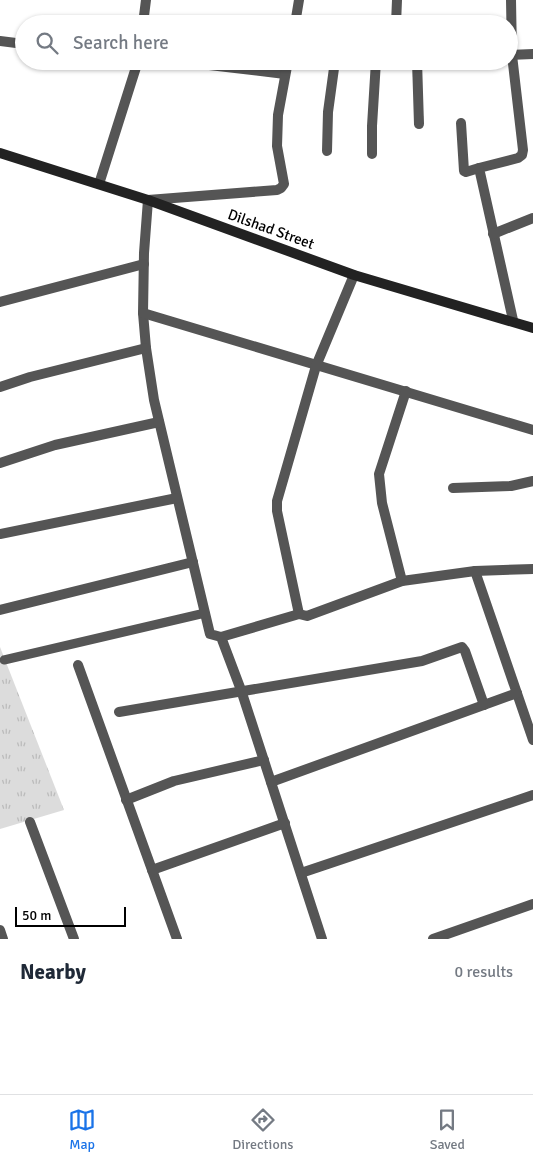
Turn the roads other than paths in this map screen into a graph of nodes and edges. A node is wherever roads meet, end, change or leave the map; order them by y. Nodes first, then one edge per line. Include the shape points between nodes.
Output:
1 (146, 0) edge
2 (299, 0) edge
3 (397, 0) edge
4 (511, 0) edge
5 (144, 15) edge
6 (296, 15) edge
7 (396, 15) edge
8 (511, 15) edge
9 (0, 41) edge
10 (15, 43) edge
11 (533, 54) edge
12 (518, 55) edge
13 (135, 70) edge
14 (252, 70) edge
15 (287, 70) edge
16 (333, 70) edge
17 (375, 70) edge
18 (417, 70) edge
19 (513, 70) edge
20 (286, 74) junction
21 (461, 122) dead end
22 (419, 124) dead end
23 (327, 151) dead end
24 (1, 154) edge
25 (372, 154) dead end
26 (479, 168) junction
27 (99, 184) junction
28 (148, 200) junction
29 (533, 218) edge
30 (493, 234) junction
31 (144, 264) junction
32 (354, 275) junction
33 (0, 302) edge
34 (143, 313) junction
35 (513, 320) junction
36 (533, 328) edge
37 (146, 348) junction
38 (316, 366) junction
39 (0, 388) edge
40 (406, 391) junction
41 (159, 422) junction
42 (533, 430) edge
43 (0, 463) edge
44 (533, 481) edge
45 (453, 488) dead end
46 (178, 498) junction
47 (0, 534) edge
48 (193, 562) junction
49 (533, 569) edge
50 (475, 571) junction
51 (402, 581) junction
52 (0, 610) edge
53 (205, 613) junction
54 (299, 614) junction
55 (221, 637) junction
56 (4, 660) dead end
57 (78, 666) dead end
58 (241, 690) junction
59 (517, 693) junction
60 (484, 705) junction
61 (119, 712) dead end
62 (533, 740) edge
63 (264, 760) junction
64 (271, 782) junction
65 (533, 795) edge
66 (126, 800) junction
67 (30, 822) dead end
68 (285, 823) junction
69 (152, 870) junction
70 (301, 873) junction
71 (533, 904) edge
72 (0, 930) edge
73 (3, 939) edge
74 (74, 939) edge
75 (177, 939) edge
76 (322, 939) edge
77 (432, 939) edge

1 - 5 street
2 - 6 street
3 - 7 street
4 - 8 street
9 - 10 street
11 - 12 street
13 - 27 street
14 - 20 street
15 - 20 street
16 - 23 street
17 - 25 street
18 - 22 street
19 - 26 street via 522,155
20 - 28 street via 278,116 277,146 284,184 281,188
21 - 26 street via 464,171
24 - 27 street, Dilshad Street
26 - 30 street
27 - 28 street, Dilshad Street
28 - 31 street
28 - 32 street, Dilshad Street
29 - 30 street
30 - 35 street
31 - 33 street
31 - 34 street
32 - 35 street, Dilshad Street
32 - 38 street
34 - 37 street
34 - 38 street
35 - 36 street, Dilshad Street
37 - 39 street via 30,377
37 - 41 street
38 - 40 street
38 - 54 street via 277,501
40 - 42 street
40 - 51 street via 379,474 382,502
41 - 43 street via 55,445
41 - 46 street
44 - 45 street via 511,486
46 - 47 street
46 - 48 street
48 - 52 street
48 - 53 street
49 - 50 street
50 - 51 street
50 - 59 street
51 - 54 street via 308,616
53 - 55 street via 210,634
53 - 56 lane
54 - 55 street
55 - 58 street
57 - 66 street
58 - 60 street via 422,660 462,647
58 - 61 street
58 - 63 street
59 - 60 street
59 - 62 street
60 - 64 street
63 - 64 street
63 - 66 street via 174,781
64 - 68 street
65 - 70 street
66 - 69 street
67 - 74 street
68 - 69 street
68 - 70 street
69 - 75 street
70 - 76 street
71 - 77 street
72 - 73 street

